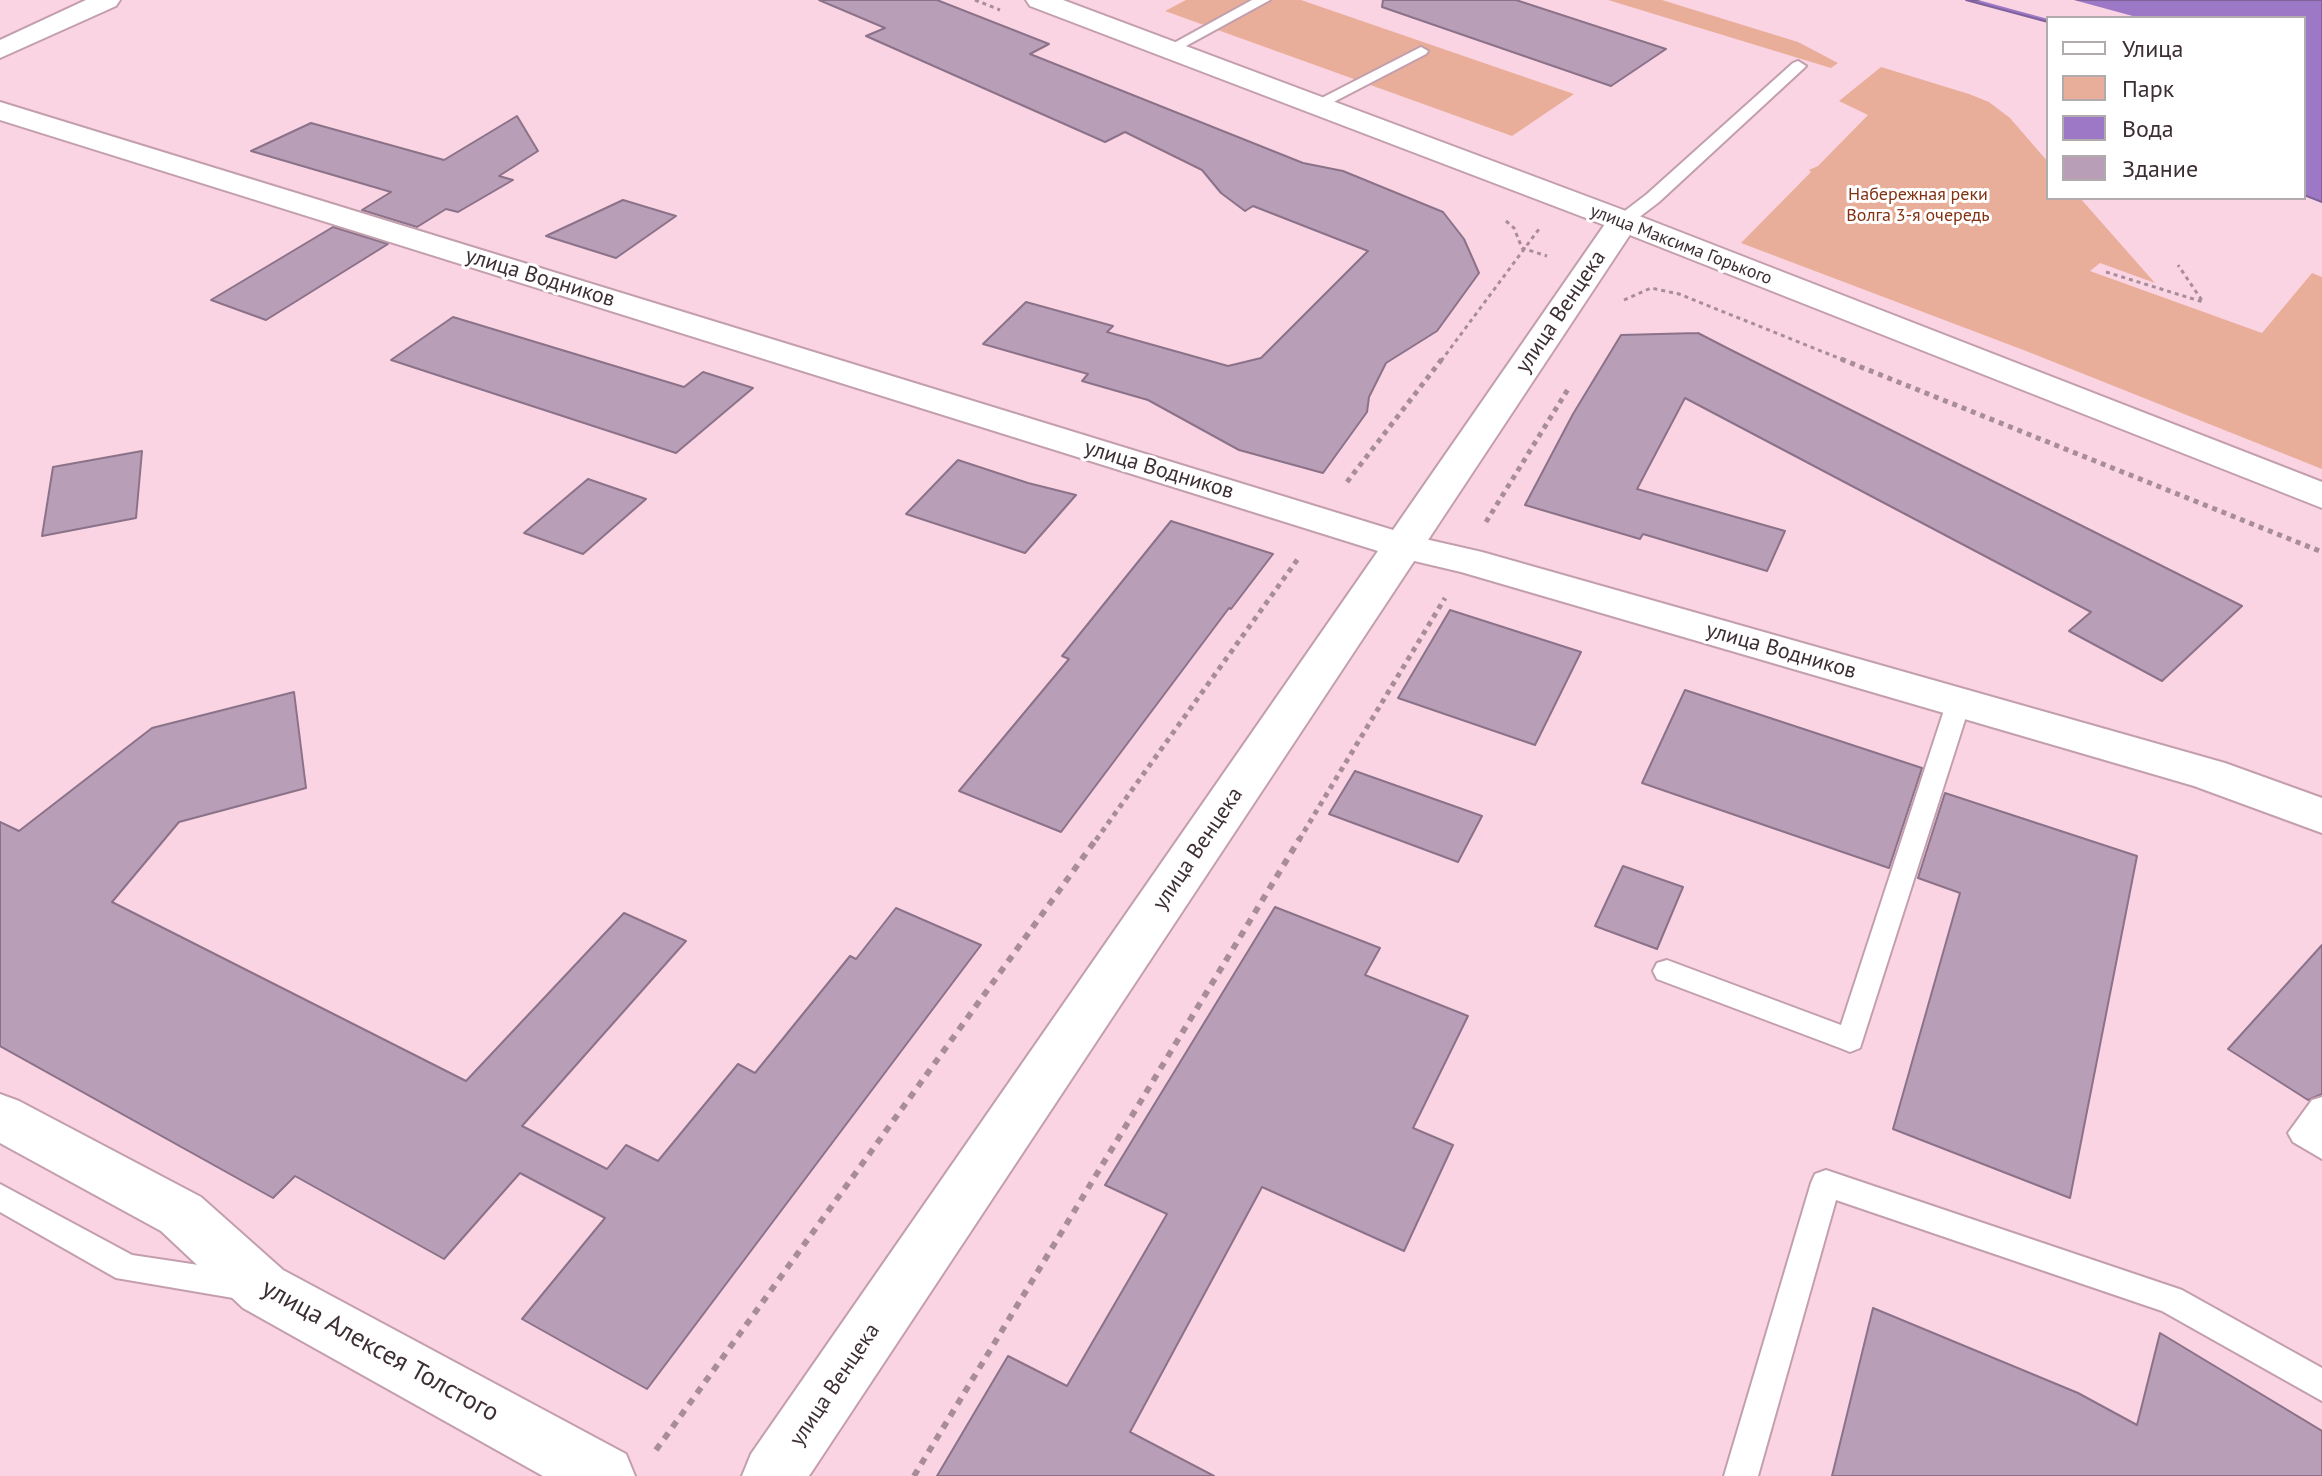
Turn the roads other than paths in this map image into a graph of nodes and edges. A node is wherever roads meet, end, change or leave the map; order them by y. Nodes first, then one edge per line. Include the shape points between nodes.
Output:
1 (107, 0) edge
2 (1039, 0) edge
3 (1263, 0) edge
4 (1170, 49) junction
5 (0, 50) edge
6 (1421, 51) dead end
7 (1798, 66) dead end
8 (1316, 105) junction
9 (0, 111) edge
10 (1623, 221) junction
11 (2322, 496) edge
12 (1403, 546) junction
13 (1959, 701) junction
14 (2322, 816) edge
15 (1667, 971) dead end
16 (2322, 1109) edge
17 (0, 1117) edge
18 (2322, 1146) edge
19 (0, 1197) edge
20 (263, 1289) junction
21 (2322, 1385) edge
22 (604, 1476) edge
23 (773, 1476) edge
24 (1741, 1476) edge

1 - 5 street
2 - 4 street, улица Максима Горького
3 - 4 lane
4 - 8 street, улица Максима Горького
6 - 8 lane
7 - 10 lane
8 - 10 street, улица Максима Горького
9 - 12 street, улица Водников
10 - 11 street, улица Максима Горького
10 - 12 street, улица Венцека
12 - 13 street, улица Водников
12 - 23 street, улица Венцека
13 - 14 street, улица Водников via 2209,774
13 - 15 lane via 1850,1040
16 - 18 lane via 2303,1133
17 - 20 street, улица Алексея Толстого via 181,1214
19 - 20 lane via 127,1268
20 - 22 street, улица Алексея Толстого
21 - 24 lane via 2171,1300 1826,1183

